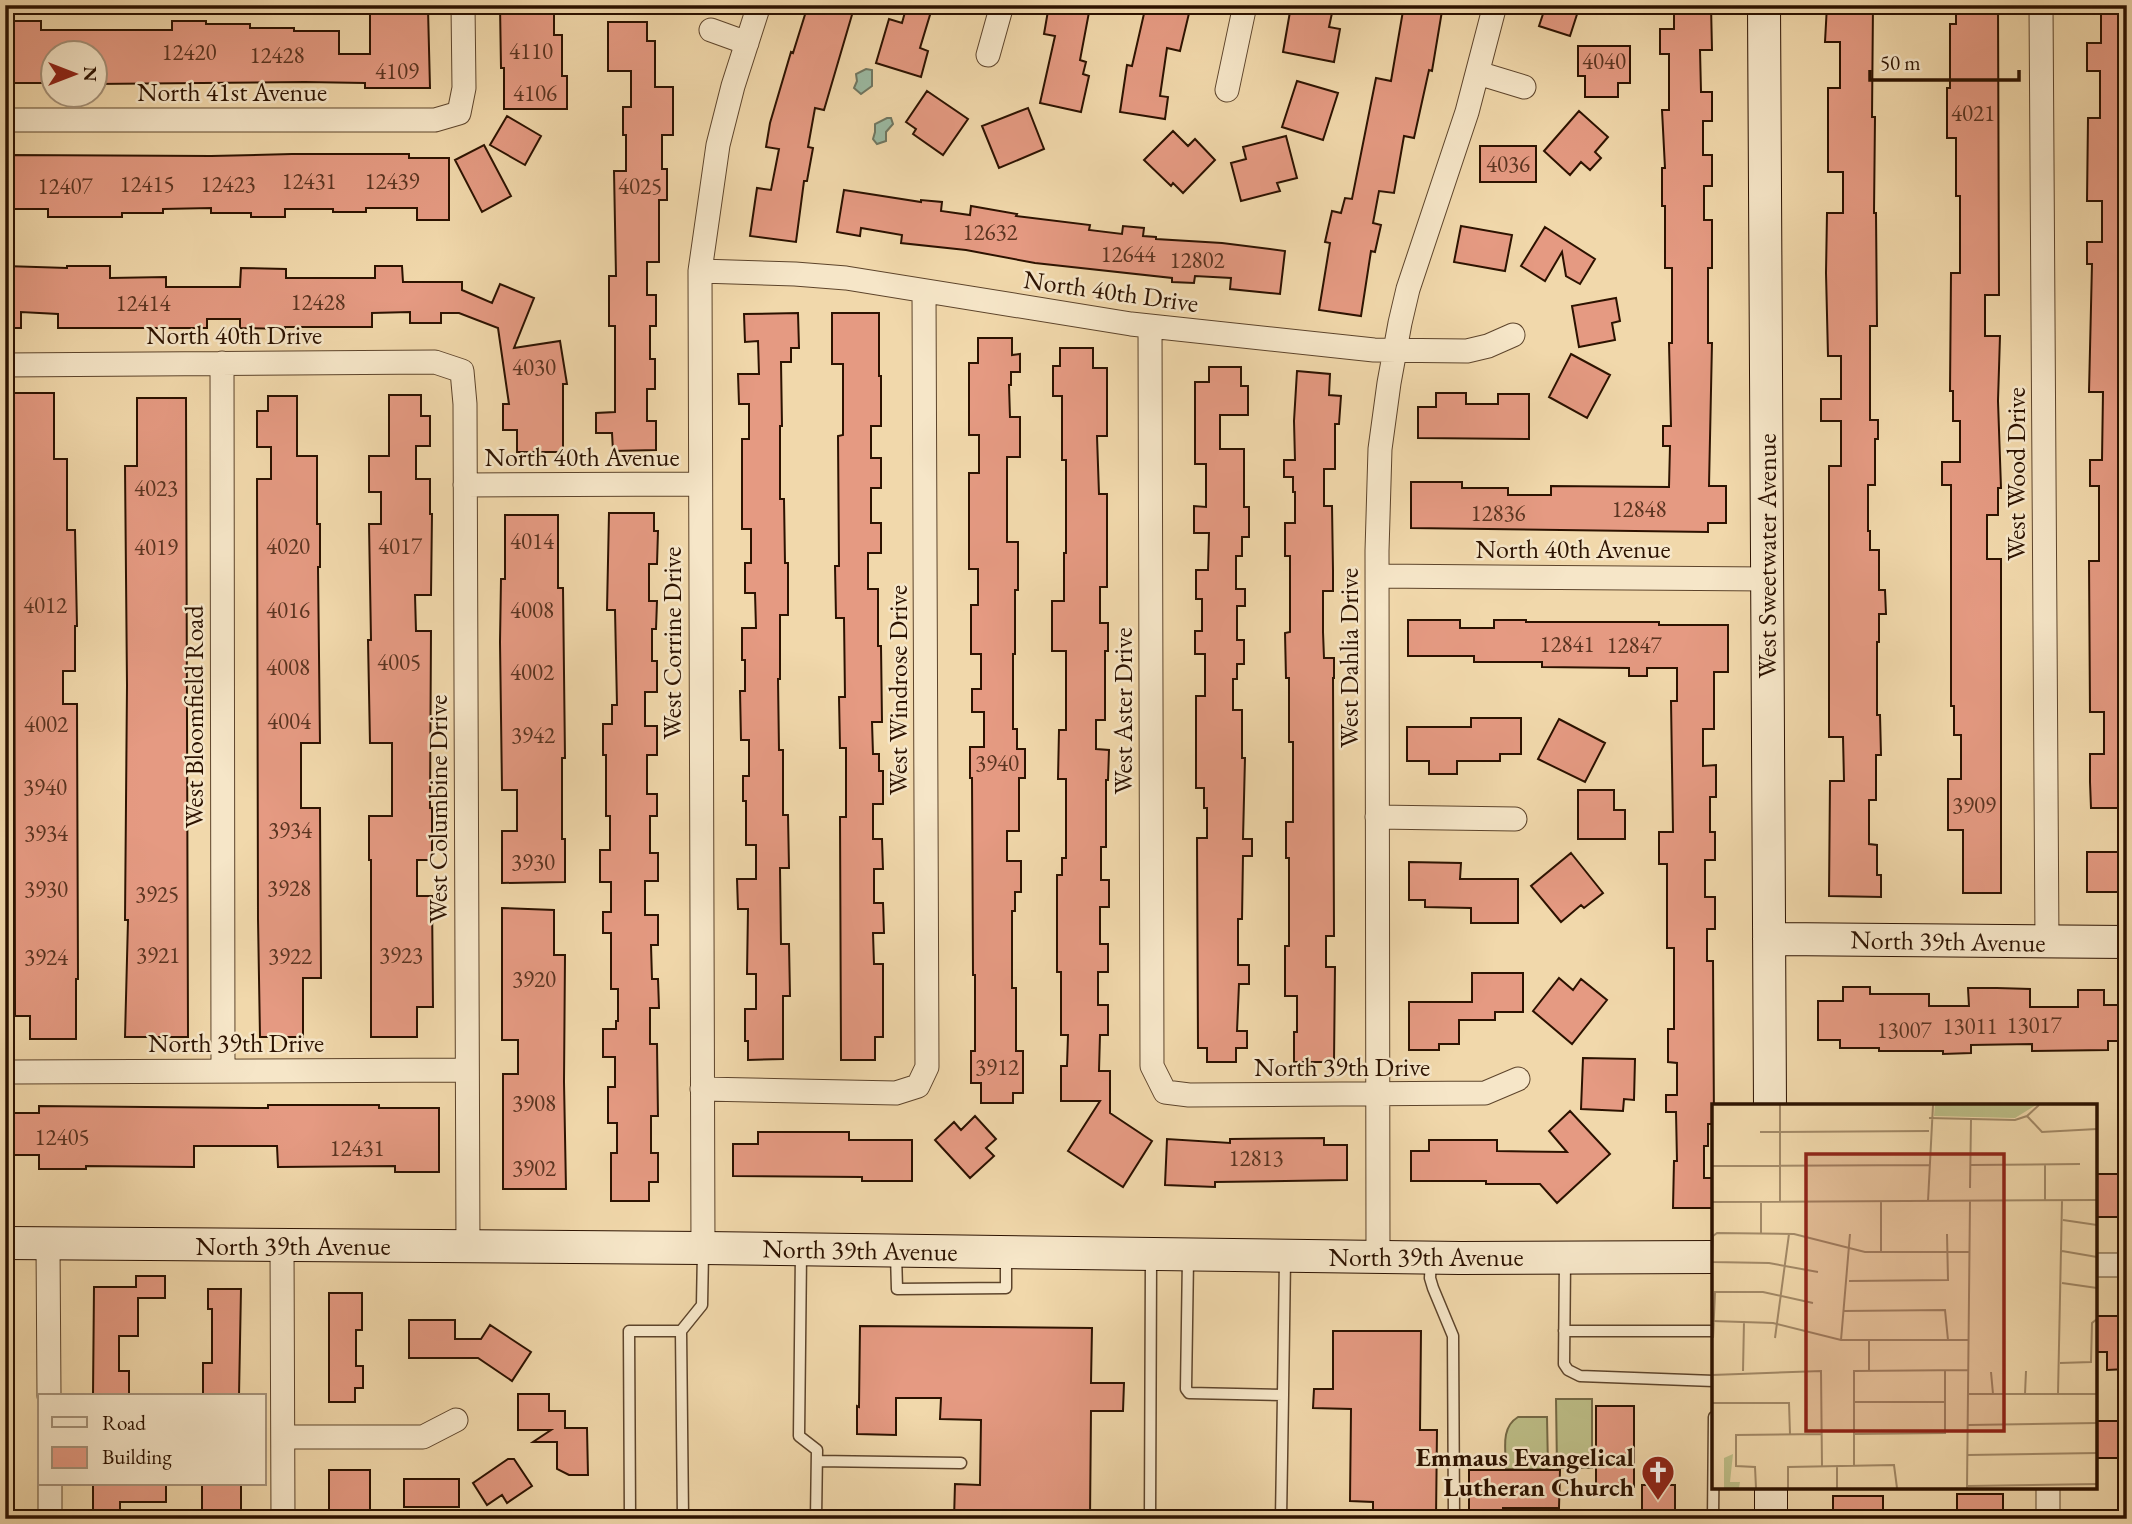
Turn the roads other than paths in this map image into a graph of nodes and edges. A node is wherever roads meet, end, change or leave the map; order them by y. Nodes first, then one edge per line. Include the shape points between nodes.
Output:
1 (463, 5) edge
2 (759, 5) edge
3 (1002, 5) edge
4 (1245, 5) edge
5 (1495, 5) edge
6 (1764, 5) edge
7 (2041, 5) edge
8 (711, 30) dead end
9 (747, 43) junction
10 (988, 55) dead end
11 (1478, 73) junction
12 (1524, 87) dead end
13 (1227, 90) dead end
14 (5, 120) edge
15 (700, 271) junction
16 (925, 292) junction
17 (1150, 326) junction
18 (1513, 335) dead end
19 (1394, 351) junction
20 (222, 363) junction
21 (5, 365) edge
22 (462, 371) joint
23 (700, 484) junction
24 (465, 485) junction
25 (1377, 576) junction
26 (1768, 579) junction
27 (1377, 817) junction
28 (1516, 819) dead end
29 (1769, 939) junction
30 (2047, 942) junction
31 (2127, 942) edge
32 (5, 1070) edge
33 (467, 1070) junction
34 (223, 1071) junction
35 (1518, 1079) dead end
36 (702, 1088) junction
37 (1164, 1092) joint
38 (1378, 1095) junction
39 (1770, 1104) edge
40 (5, 1243) edge
41 (48, 1244) junction
42 (282, 1246) junction
43 (468, 1247) junction
44 (703, 1248) junction
45 (801, 1249) junction
46 (1151, 1254) junction
47 (1188, 1255) junction
48 (1285, 1256) junction
49 (1378, 1257) junction
50 (1712, 1257) edge
51 (1431, 1258) junction
52 (1565, 1258) junction
53 (2097, 1265) edge
54 (2127, 1265) edge
55 (681, 1331) junction
56 (1564, 1331) junction
57 (1712, 1331) edge
58 (1712, 1381) edge
59 (49, 1394) edge
60 (1283, 1395) junction
61 (456, 1420) dead end
62 (283, 1437) junction
63 (817, 1461) junction
64 (961, 1463) dead end
65 (50, 1486) edge
66 (1713, 1489) edge
67 (1771, 1489) edge
68 (2048, 1489) edge
69 (50, 1519) edge
70 (283, 1519) edge
71 (629, 1519) edge
72 (683, 1519) edge
73 (816, 1519) edge
74 (1150, 1519) edge
75 (1281, 1519) edge
76 (1454, 1519) edge
77 (1713, 1519) edge
78 (1771, 1519) edge
79 (2048, 1519) edge

1 - 14 street, North 41st Avenue via 464,89 459,113 435,120
2 - 9 street, West Corrine Drive
3 - 10 street
4 - 13 street
5 - 11 street, West Dahlia Drive
6 - 26 street, West Sweetwater Avenue
7 - 30 street, West Wood Drive
8 - 9 street
9 - 15 street, West Corrine Drive via 718,145
11 - 12 street
11 - 19 street, West Dahlia Drive via 1408,289
15 - 16 street, North 40th Drive via 833,277
15 - 23 street, West Corrine Drive
16 - 17 street, North 40th Drive
16 - 36 street, West Windrose Drive via 928,1067 918,1086 896,1093
17 - 19 street, North 40th Drive
17 - 37 street, West Aster Drive via 1152,1066
18 - 19 street, North 40th Drive via 1467,351
19 - 25 street, West Dahlia Drive via 1380,449
20 - 21 street, North 40th Drive
20 - 22 street, North 40th Drive via 435,362
20 - 34 street, West Bloomfield Road
22 - 24 street, West Columbine Drive
23 - 24 street, North 40th Avenue
23 - 36 street, West Corrine Drive
24 - 33 street, West Columbine Drive
25 - 26 street, North 40th Avenue
25 - 27 street, West Dahlia Drive
26 - 29 street, West Sweetwater Avenue
27 - 28 street
27 - 38 street, West Dahlia Drive
29 - 30 street, North 39th Avenue
29 - 39 street, West Sweetwater Avenue
30 - 31 street, North 39th Avenue
32 - 34 street, North 39th Drive
33 - 34 street, North 39th Drive
33 - 43 street, West Columbine Drive
35 - 38 street, North 39th Drive via 1485,1093
36 - 44 street, West Corrine Drive
37 - 38 street, North 39th Drive via 1189,1096
38 - 49 street, West Dahlia Drive
40 - 41 street, North 39th Avenue
41 - 42 street, North 39th Avenue
41 - 59 street
42 - 43 street, North 39th Avenue
42 - 62 street
43 - 44 street, North 39th Avenue
44 - 45 street, North 39th Avenue
44 - 55 lane via 702,1305
45 - 46 street, North 39th Avenue
45 - 63 lane via 799,1436 817,1450
46 - 47 street, North 39th Avenue
46 - 74 lane
47 - 48 street, North 39th Avenue
47 - 60 lane via 1185,1389 1189,1393
48 - 49 street, North 39th Avenue
48 - 60 lane
49 - 51 street, North 39th Avenue
50 - 52 street, North 39th Avenue
51 - 52 street, North 39th Avenue
51 - 76 lane via 1430,1278 1453,1336
52 - 56 lane
53 - 54 street
55 - 71 lane via 629,1331
55 - 72 lane
56 - 57 lane
56 - 58 lane via 1564,1364 1574,1374
60 - 75 lane
61 - 62 street via 424,1437
62 - 70 street
63 - 64 lane
63 - 73 lane
65 - 69 street
66 - 77 lane
67 - 78 street
68 - 79 street

